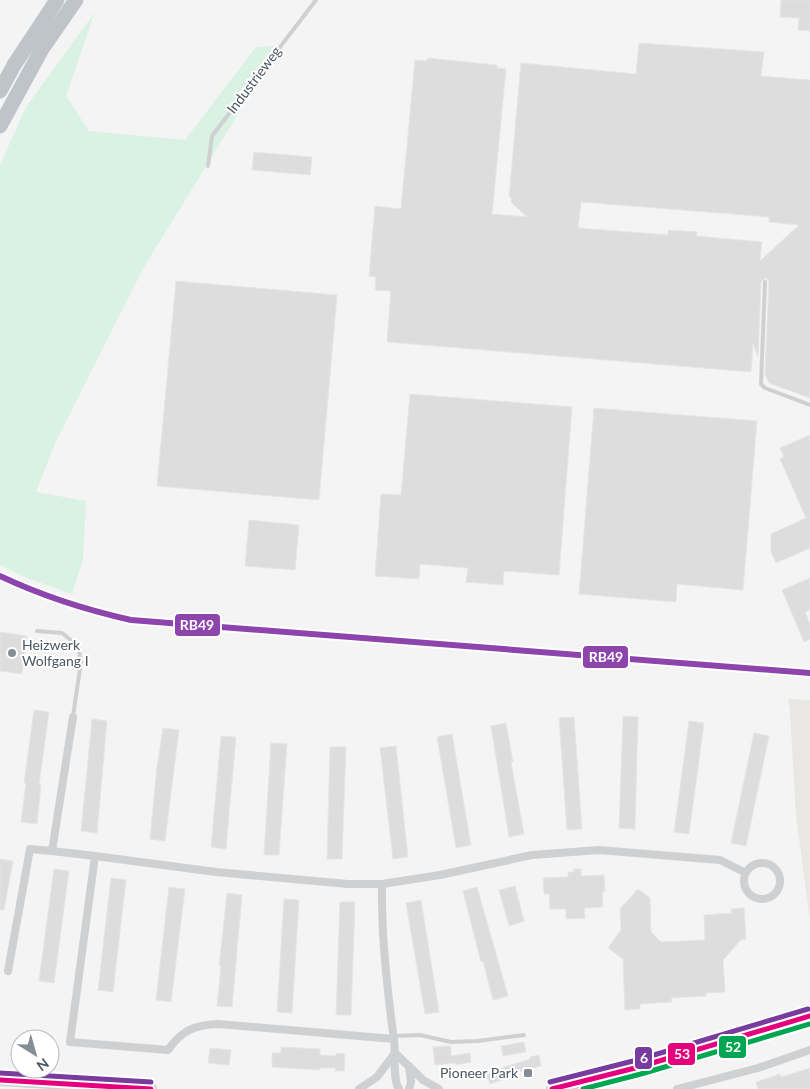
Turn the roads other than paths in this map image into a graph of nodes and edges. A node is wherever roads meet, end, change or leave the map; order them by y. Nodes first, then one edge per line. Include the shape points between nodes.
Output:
1 (57, 0) edge
2 (76, 0) edge
3 (316, 0) edge
4 (0, 91) edge
5 (0, 126) edge
6 (208, 166) dead end
7 (765, 282) dead end
8 (810, 405) edge
9 (37, 631) dead end
10 (73, 717) joint
11 (52, 851) junction
12 (95, 856) junction
13 (746, 873) junction
14 (382, 884) junction
15 (8, 971) dead end
16 (810, 1016) edge
17 (524, 1034) dead end
18 (394, 1038) junction
19 (810, 1050) edge
20 (395, 1053) junction
21 (409, 1066) junction
22 (0, 1080) edge
23 (150, 1089) edge
24 (359, 1089) edge
25 (399, 1089) edge
26 (409, 1089) edge
27 (439, 1089) edge
28 (552, 1089) edge
29 (677, 1089) edge

1 - 4 highway
2 - 5 highway via 42,48
3 - 6 lane, Industrieweg via 212,136
7 - 8 lane via 761,384
9 - 10 lane via 62,633 78,646 81,662
10 - 11 street
11 - 12 street
11 - 15 street via 30,849
12 - 14 street via 216,872
12 - 18 street via 70,1042 168,1050 190,1028 218,1024
13 - 13 street via 757,863 766,863 779,876 779,888 769,898 754,897 745,886
13 - 14 street via 720,860 599,850 532,855
14 - 18 street via 381,905
16 - 28 main road
17 - 18 lane via 451,1042 420,1035
18 - 20 street
19 - 29 street via 758,1068
20 - 21 street
20 - 24 street via 377,1077
20 - 25 street
21 - 26 street
21 - 27 street
22 - 23 main road

